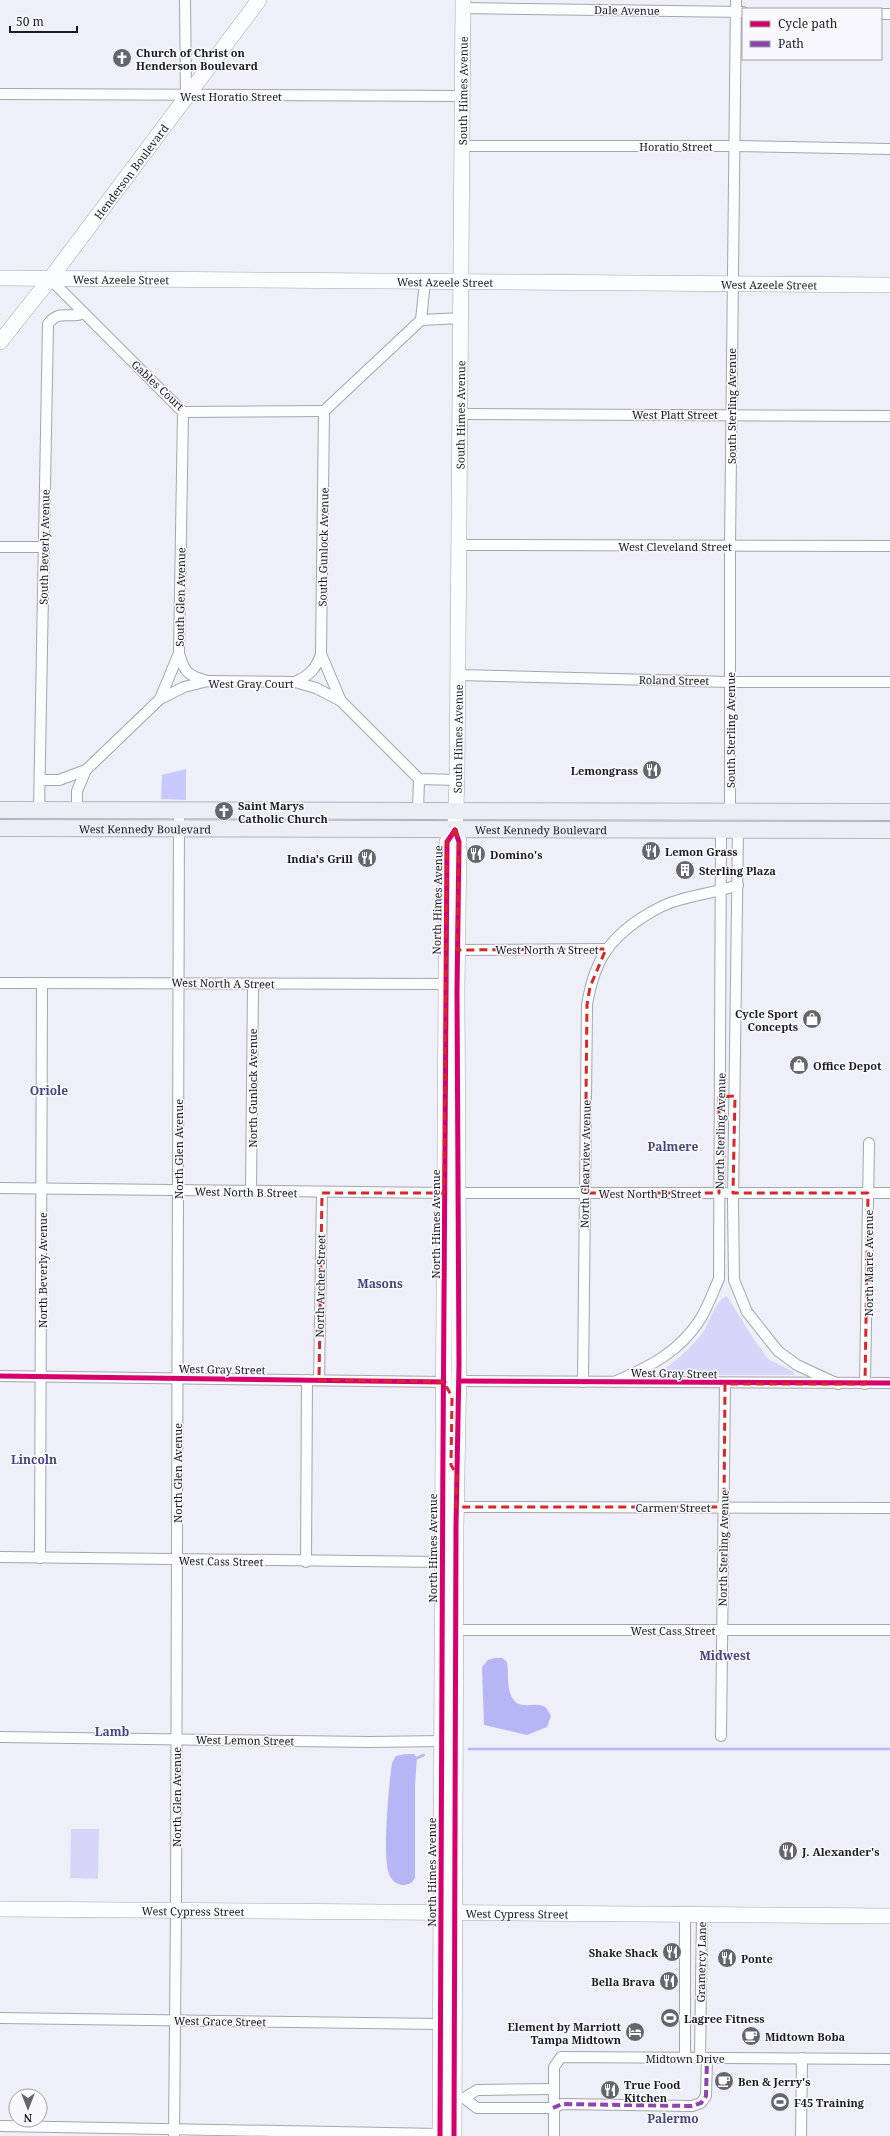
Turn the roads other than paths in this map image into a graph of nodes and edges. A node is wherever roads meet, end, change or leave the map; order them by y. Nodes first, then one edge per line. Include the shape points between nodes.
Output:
1 (185, 0) edge
2 (259, 0) edge
3 (736, 0) edge
4 (463, 4) edge
5 (739, 12) edge
6 (0, 94) edge
7 (186, 96) junction
8 (463, 96) junction
9 (462, 146) junction
10 (734, 146) junction
11 (890, 149) edge
12 (0, 278) edge
13 (50, 279) junction
14 (425, 282) junction
15 (462, 283) junction
16 (732, 284) junction
17 (890, 285) edge
18 (84, 313) junction
19 (462, 318) junction
20 (421, 320) junction
21 (0, 342) edge
22 (324, 411) junction
23 (183, 412) junction
24 (460, 414) junction
25 (731, 414) junction
26 (890, 416) edge
27 (460, 545) junction
28 (730, 546) junction
29 (890, 546) edge
30 (0, 547) edge
31 (44, 547) junction
32 (179, 654) junction
33 (322, 654) junction
34 (457, 675) junction
35 (208, 681) junction
36 (295, 682) junction
37 (730, 682) junction
38 (890, 682) edge
39 (160, 699) junction
40 (341, 701) junction
41 (86, 770) junction
42 (419, 779) junction
43 (40, 780) junction
44 (457, 780) junction
45 (0, 810) edge
46 (39, 810) junction
47 (77, 810) junction
48 (179, 811) junction
49 (418, 812) junction
50 (456, 812) junction
51 (730, 812) junction
52 (817, 812) junction
53 (890, 812) edge
54 (0, 828) edge
55 (178, 829) junction
56 (455, 830) junction
57 (640, 830) junction
58 (721, 830) junction
59 (738, 830) junction
60 (890, 830) edge
61 (738, 885) junction
62 (721, 891) junction
63 (606, 949) junction
64 (457, 950) junction
65 (0, 982) edge
66 (42, 983) junction
67 (178, 983) junction
68 (253, 984) junction
69 (445, 984) junction
70 (721, 1063) junction
71 (735, 1064) junction
72 (735, 1096) junction
73 (719, 1097) junction
74 (869, 1143) dead end
75 (0, 1188) edge
76 (41, 1188) junction
77 (178, 1191) junction
78 (251, 1192) junction
79 (322, 1193) junction
80 (451, 1193) junction
81 (585, 1193) junction
82 (719, 1193) junction
83 (733, 1193) junction
84 (868, 1193) junction
85 (890, 1193) edge
86 (719, 1279) junction
87 (734, 1280) junction
88 (0, 1376) edge
89 (41, 1376) junction
90 (177, 1378) junction
91 (307, 1380) junction
92 (319, 1380) junction
93 (452, 1382) junction
94 (583, 1382) junction
95 (614, 1382) junction
96 (890, 1383) edge
97 (725, 1384) junction
98 (838, 1384) junction
99 (865, 1384) junction
100 (456, 1507) junction
101 (724, 1507) junction
102 (890, 1508) edge
103 (0, 1557) edge
104 (40, 1558) junction
105 (177, 1560) junction
106 (306, 1562) junction
107 (442, 1562) junction
108 (456, 1630) junction
109 (722, 1630) junction
110 (890, 1630) edge
111 (442, 1670) junction
112 (721, 1736) dead end
113 (0, 1737) edge
114 (176, 1740) junction
115 (442, 1741) junction
116 (455, 1766) junction
117 (0, 1909) edge
118 (176, 1911) junction
119 (449, 1912) junction
120 (685, 1914) junction
121 (702, 1914) junction
122 (890, 1916) edge
123 (0, 2018) edge
124 (175, 2020) junction
125 (440, 2024) junction
126 (685, 2058) junction
127 (703, 2058) junction
128 (802, 2058) junction
129 (890, 2059) edge
130 (554, 2089) junction
131 (453, 2098) junction
132 (554, 2108) junction
133 (0, 2126) edge
134 (174, 2132) edge
135 (444, 2135) edge
136 (554, 2136) edge
137 (801, 2136) edge

1 - 7 street
2 - 7 street, Henderson Boulevard
3 - 5 street, South Sterling Avenue
4 - 5 street, Dale Avenue
4 - 8 street, South Himes Avenue
5 - 10 street, South Sterling Avenue
6 - 7 street, West Horatio Street
7 - 8 street, West Horatio Street
7 - 13 street, Henderson Boulevard
8 - 9 street, South Himes Avenue
9 - 10 street, Horatio Street
9 - 15 street, South Himes Avenue
10 - 11 street, Horatio Street
10 - 16 street, South Sterling Avenue
12 - 13 street, West Azeele Street
13 - 14 street, West Azeele Street
13 - 18 street, Gables Court
13 - 21 street, Henderson Boulevard
14 - 15 street, West Azeele Street
14 - 20 street
15 - 16 street, West Azeele Street
15 - 19 street, South Himes Avenue
16 - 17 street, West Azeele Street
16 - 25 street, South Sterling Avenue
18 - 23 street, Gables Court
18 - 31 street, South Beverly Avenue via 77,316 61,314 48,324
19 - 20 street
19 - 24 street, South Himes Avenue
20 - 22 street
22 - 23 street, Gables Court
22 - 33 street, South Gunlock Avenue
23 - 32 street, South Glen Avenue
24 - 25 street, West Platt Street
24 - 27 street, South Himes Avenue
25 - 26 street, West Platt Street
25 - 28 street, South Sterling Avenue
27 - 28 street, West Cleveland Street
27 - 34 street, South Himes Avenue
28 - 29 street, West Cleveland Street
28 - 37 street, South Sterling Avenue
30 - 31 street
31 - 43 street, South Beverly Avenue
32 - 35 street via 186,671 194,677
32 - 39 street, South Glen Avenue
33 - 36 street via 316,668
33 - 40 street, South Gunlock Avenue
34 - 37 street, Roland Street
34 - 44 street, South Himes Avenue
35 - 36 street, West Gray Court
35 - 39 street, West Gray Court
36 - 40 street, West Gray Court via 316,688
37 - 38 street, Roland Street
37 - 51 street, South Sterling Avenue
39 - 41 street, South Glen Avenue
40 - 42 street, South Gunlock Avenue
41 - 43 street, South Glen Avenue via 59,780
41 - 47 street, South Glen Avenue via 77,792
42 - 44 street
42 - 49 street
43 - 46 street, South Beverly Avenue
44 - 50 street, South Himes Avenue
45 - 46 main road, West Kennedy Boulevard
46 - 47 main road, West Kennedy Boulevard
47 - 48 main road, West Kennedy Boulevard
48 - 49 main road, West Kennedy Boulevard
48 - 55 street, North Glen Avenue
49 - 50 main road, West Kennedy Boulevard
50 - 51 main road, West Kennedy Boulevard
50 - 56 street, South Himes Avenue
51 - 52 main road, West Kennedy Boulevard
51 - 57 main road via 724,818 714,821 658,822
52 - 53 main road, West Kennedy Boulevard
52 - 58 main road via 801,820 746,820 733,823
54 - 55 main road, West Kennedy Boulevard
55 - 56 main road, West Kennedy Boulevard
55 - 67 street, North Glen Avenue
56 - 57 main road, West Kennedy Boulevard
56 - 64 street, North Himes Avenue via 459,842
56 - 69 street, North Himes Avenue via 447,842
57 - 58 main road, West Kennedy Boulevard
58 - 59 main road, West Kennedy Boulevard
58 - 62 street, North Sterling Avenue
59 - 60 main road, West Kennedy Boulevard
59 - 61 street, North Sterling Avenue
61 - 62 street, West North A Street
61 - 71 street, North Sterling Avenue
62 - 63 street, West North A Street via 678,900 651,912 617,936
62 - 70 street, North Sterling Avenue
63 - 64 street, West North A Street
63 - 81 street, North Clearview Avenue via 590,987 587,1005
64 - 80 street, North Himes Avenue
65 - 66 street, West North A Street
66 - 67 street, West North A Street
66 - 76 street, North Beverly Avenue
67 - 68 street, West North A Street
67 - 77 street, North Glen Avenue
68 - 69 street, West North A Street
68 - 78 street, North Gunlock Avenue
69 - 80 street, North Himes Avenue
70 - 71 street
70 - 73 street, North Sterling Avenue
71 - 72 street, North Sterling Avenue
72 - 73 street
72 - 83 street, North Sterling Avenue
73 - 82 street, North Sterling Avenue
74 - 84 street, North Marie Avenue
75 - 76 street, West North B Street
76 - 77 street, West North B Street
76 - 89 street, North Beverly Avenue
77 - 78 street, West North B Street
77 - 90 street, North Glen Avenue
78 - 79 street, West North B Street
79 - 80 street, West North B Street
79 - 92 street, North Archer Street
80 - 81 street, West North B Street
80 - 93 street, North Himes Avenue
80 - 93 street, North Himes Avenue via 445,1302 451,1318
81 - 82 street, West North B Street
81 - 94 street, North Clearview Avenue
82 - 83 street, West North B Street
82 - 86 street, North Sterling Avenue
83 - 84 street, West North B Street
83 - 87 street, North Sterling Avenue
84 - 85 street, West North B Street
84 - 99 street, North Marie Avenue
86 - 87 street
86 - 95 street, North Sterling Avenue via 702,1317 675,1350
87 - 98 street via 747,1312 778,1351 797,1365
88 - 89 street, West Gray Street
89 - 90 street, West Gray Street
89 - 104 street, North Beverly Avenue
90 - 91 street, West Gray Street
90 - 105 street, North Glen Avenue
91 - 92 street, West Gray Street
91 - 106 street
92 - 93 street, West Gray Street
93 - 94 street, West Gray Street
93 - 100 street, North Himes Avenue via 457,1475
93 - 107 street, North Himes Avenue
94 - 95 street, West Gray Street
95 - 97 street, West Gray Street
96 - 99 street, West Gray Street
97 - 98 street, West Gray Street
97 - 101 street, North Sterling Avenue
98 - 99 street, West Gray Street
100 - 101 street, Carmen Street
100 - 108 street, North Himes Avenue
101 - 102 street, Carmen Street
101 - 109 street, North Sterling Avenue
103 - 104 street, West Cass Street
104 - 105 street, West Cass Street
105 - 106 street, West Cass Street
105 - 114 street, North Glen Avenue
106 - 107 street, West Cass Street
107 - 108 street via 449,1580 451,1623
107 - 111 street, North Himes Avenue
108 - 109 street, West Cass Street
108 - 116 street, North Himes Avenue
109 - 110 street, West Cass Street
109 - 112 street, North Sterling Avenue
111 - 115 street, North Himes Avenue
111 - 116 street via 448,1673 448,1753
113 - 114 street, West Lemon Street
114 - 115 street, West Lemon Street
114 - 118 street, North Glen Avenue
115 - 119 street, North Himes Avenue via 440,1836
116 - 119 street, North Himes Avenue
117 - 118 street, West Cypress Street
118 - 119 street, West Cypress Street
118 - 124 street, North Glen Avenue
119 - 120 street, West Cypress Street
119 - 125 street, North Himes Avenue
119 - 131 street, North Himes Avenue
120 - 121 street, West Cypress Street
120 - 126 street, Gramercy Lane
121 - 122 street, West Cypress Street
121 - 127 street, Gramercy Lane
123 - 124 street, West Grace Street
124 - 125 street, West Grace Street
124 - 134 street, North Glen Avenue
125 - 131 street, North Himes Avenue
126 - 127 street, Midtown Drive
126 - 130 street, Midtown Drive via 561,2057 554,2068
127 - 128 street, Midtown Drive
127 - 132 street, Gramercy Lane via 706,2096 692,2106 562,2104
128 - 129 street, Midtown Drive
128 - 137 street
130 - 131 street via 477,2090
130 - 132 street, Midtown Drive
131 - 132 street via 477,2108
131 - 135 street, North Himes Avenue
132 - 136 street, Midtown Drive
133 - 134 street
134 - 135 street

